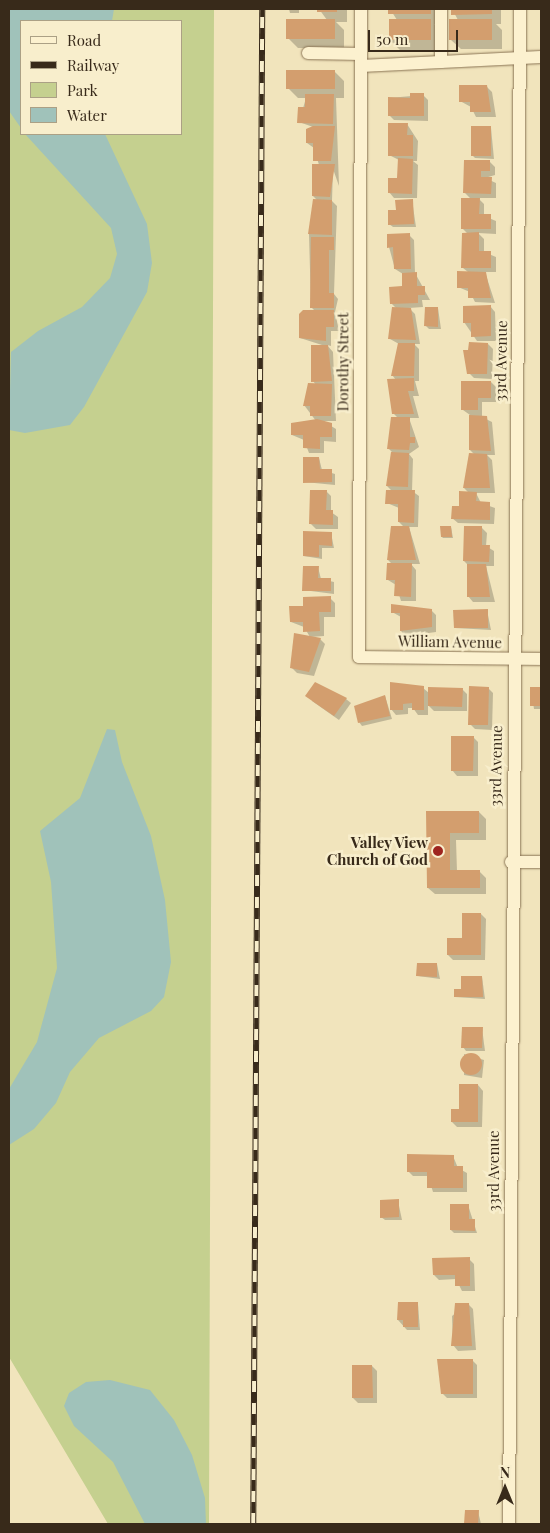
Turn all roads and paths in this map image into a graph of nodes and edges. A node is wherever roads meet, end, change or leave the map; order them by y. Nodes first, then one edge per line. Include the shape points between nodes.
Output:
1 (361, 9) edge
2 (441, 9) edge
3 (520, 9) edge
4 (308, 53) dead end
5 (541, 57) edge
6 (520, 58) junction
7 (361, 60) junction
8 (441, 62) junction
9 (359, 657) joint
10 (514, 659) junction
11 (541, 659) edge
12 (511, 862) junction
13 (541, 862) edge
14 (509, 1524) edge

1 - 7 street, Dorothy Street
2 - 8 street
3 - 6 street, 33rd Avenue
4 - 7 street
5 - 6 street
6 - 8 street
6 - 10 street, 33rd Avenue
7 - 8 street
7 - 9 street, Dorothy Street
9 - 10 street, William Avenue
10 - 11 street, William Avenue
10 - 12 street, 33rd Avenue
12 - 13 street
12 - 14 street, 33rd Avenue

